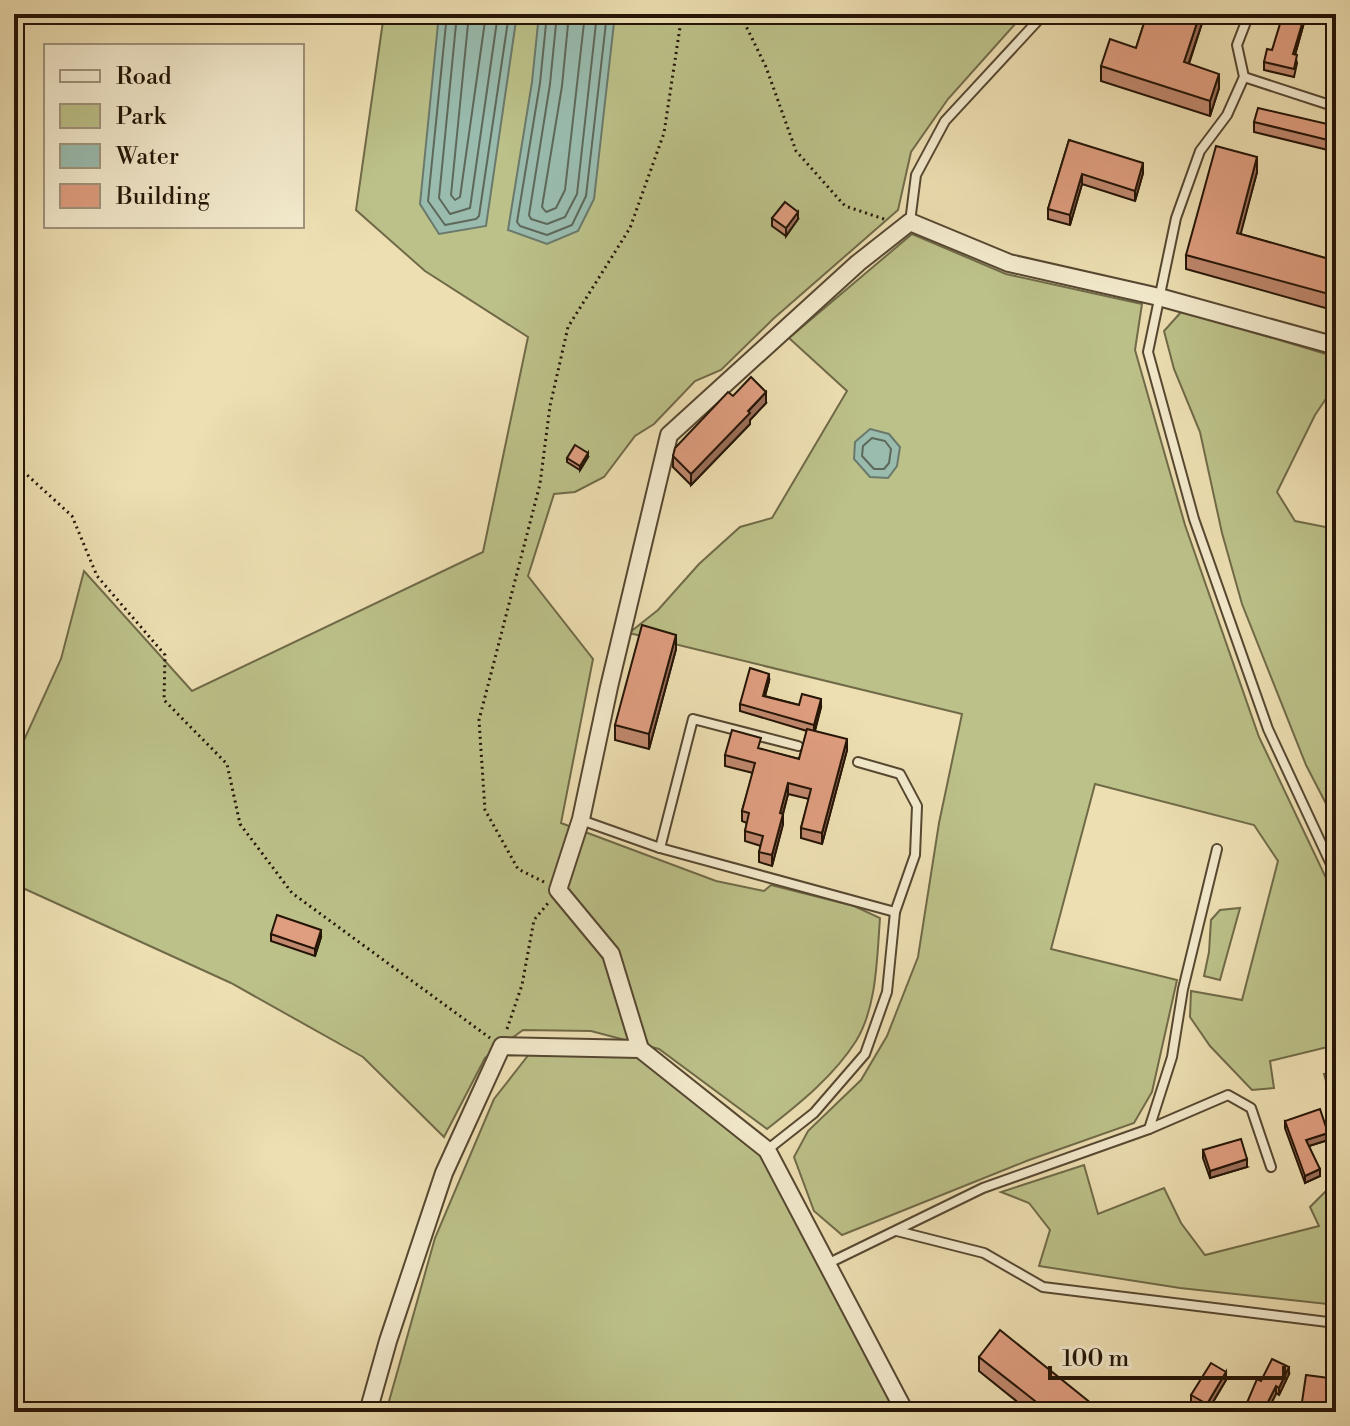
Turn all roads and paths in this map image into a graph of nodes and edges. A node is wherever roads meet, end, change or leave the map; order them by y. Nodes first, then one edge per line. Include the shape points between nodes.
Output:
1 (682, 14) edge
2 (735, 14) edge
3 (1044, 14) edge
4 (1249, 14) edge
5 (1244, 77) junction
6 (1336, 107) edge
7 (910, 222) junction
8 (1159, 297) junction
9 (1336, 346) edge
10 (14, 463) edge
11 (798, 746) dead end
12 (858, 762) dead end
13 (581, 819) junction
14 (660, 848) junction
15 (1217, 849) dead end
16 (1336, 875) edge
17 (558, 890) junction
18 (895, 912) junction
19 (502, 1046) junction
20 (640, 1049) junction
21 (1149, 1129) junction
22 (767, 1150) junction
23 (1271, 1167) dead end
24 (896, 1230) junction
25 (826, 1264) junction
26 (1336, 1323) edge
27 (368, 1412) edge
28 (905, 1412) edge

1 - 17 path via 664,133 630,228 568,327 540,484 479,720 485,810 518,869
2 - 7 path via 766,67 796,151 845,206 878,219
3 - 7 lane via 945,121 916,175
4 - 5 lane via 1237,45
5 - 6 lane
5 - 8 lane via 1227,115 1200,151 1176,218
7 - 8 street via 1009,263
7 - 13 street via 669,435
8 - 9 street
8 - 16 lane via 1148,352 1194,519 1268,729
10 - 19 path via 72,516 97,576 165,655 164,700 227,764 240,824 292,893
11 - 14 lane via 693,719
12 - 18 lane via 900,774 917,806 915,855
13 - 14 lane
13 - 17 street
14 - 18 lane
15 - 21 lane via 1172,1057
17 - 19 path via 534,920 522,985
17 - 20 street via 611,954
18 - 22 lane via 887,992 865,1054 814,1113
19 - 20 street
19 - 27 street via 444,1173
20 - 22 street
21 - 23 lane via 1228,1095 1251,1108
21 - 24 lane via 983,1188
22 - 25 street
24 - 25 lane
24 - 26 lane via 984,1253 1043,1287
25 - 28 street

